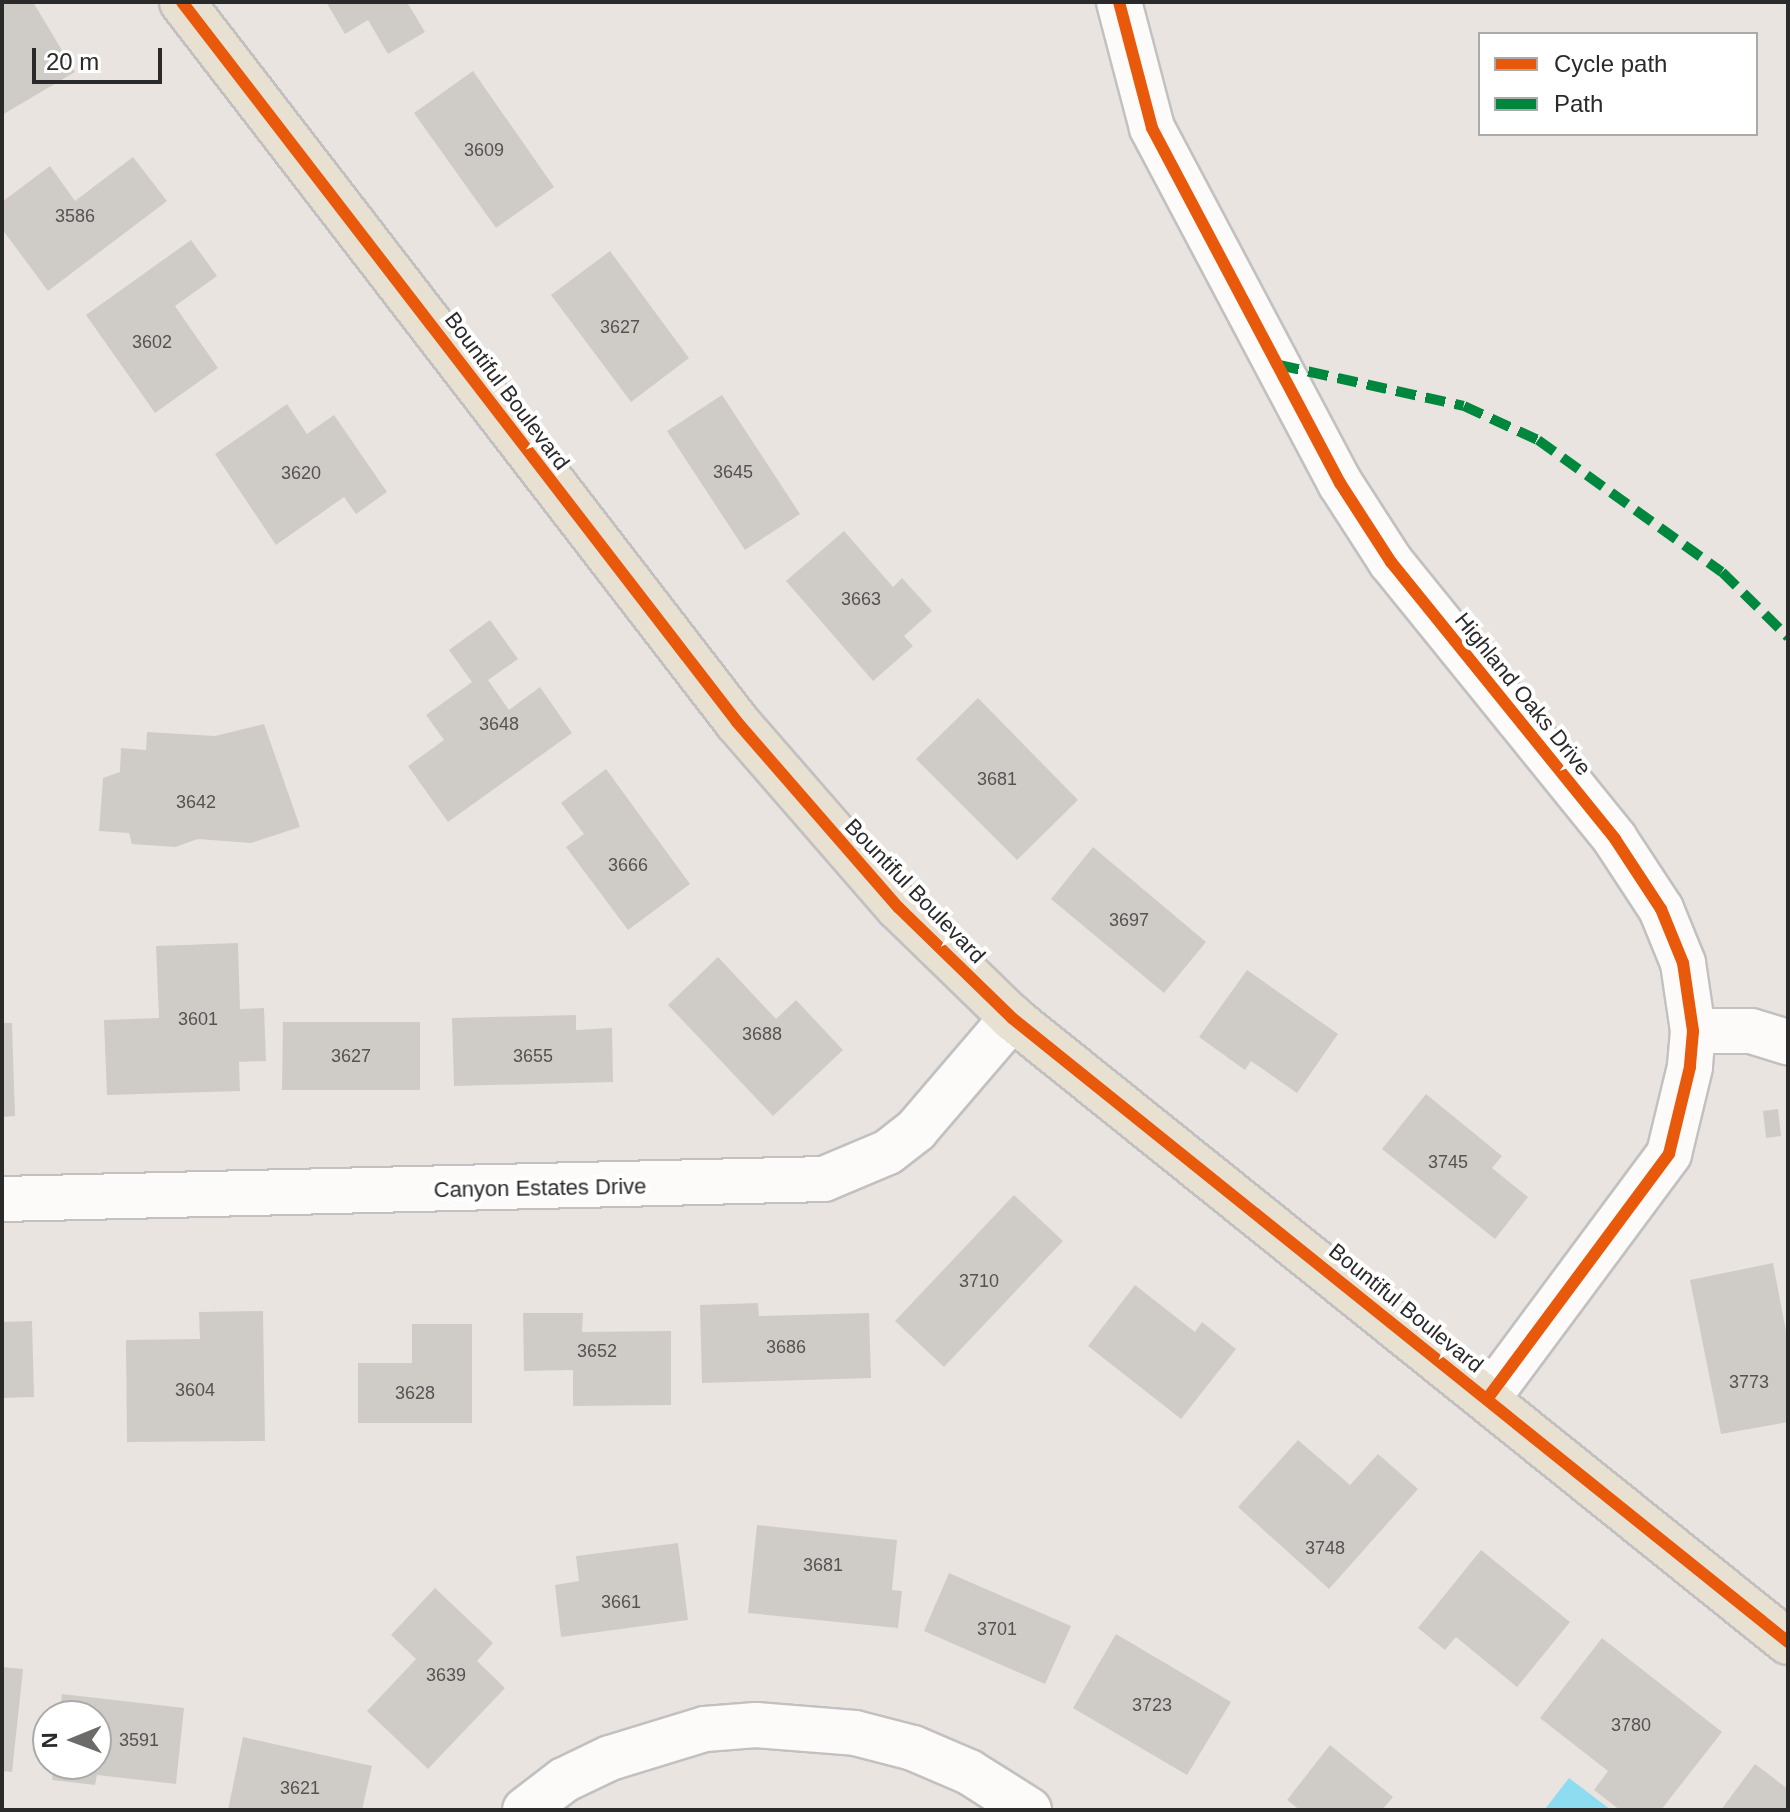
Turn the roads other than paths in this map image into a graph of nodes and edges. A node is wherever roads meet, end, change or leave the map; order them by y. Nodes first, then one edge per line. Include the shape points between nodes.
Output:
1 (182, 2) edge
2 (1119, 2) edge
3 (1012, 1018) junction
4 (1693, 1031) junction
5 (1788, 1042) edge
6 (2, 1199) edge
7 (1487, 1399) junction
8 (1788, 1642) edge
9 (525, 1810) edge
10 (1029, 1810) edge

1 - 3 main road, Bountiful Boulevard via 789,786 898,907
2 - 4 street, Highland Oaks Drive via 1152,128 1340,483 1391,562 1615,839 1661,909 1683,963
3 - 6 street, Canyon Estates Drive via 916,1130 888,1152 824,1179
3 - 7 main road, Bountiful Boulevard
4 - 5 street via 1751,1031
4 - 7 street, Highland Oaks Drive via 1686,1099 1669,1154
7 - 8 main road, Bountiful Boulevard
9 - 10 street via 564,1780 610,1758 705,1729 756,1725 855,1733 913,1748 969,1772

